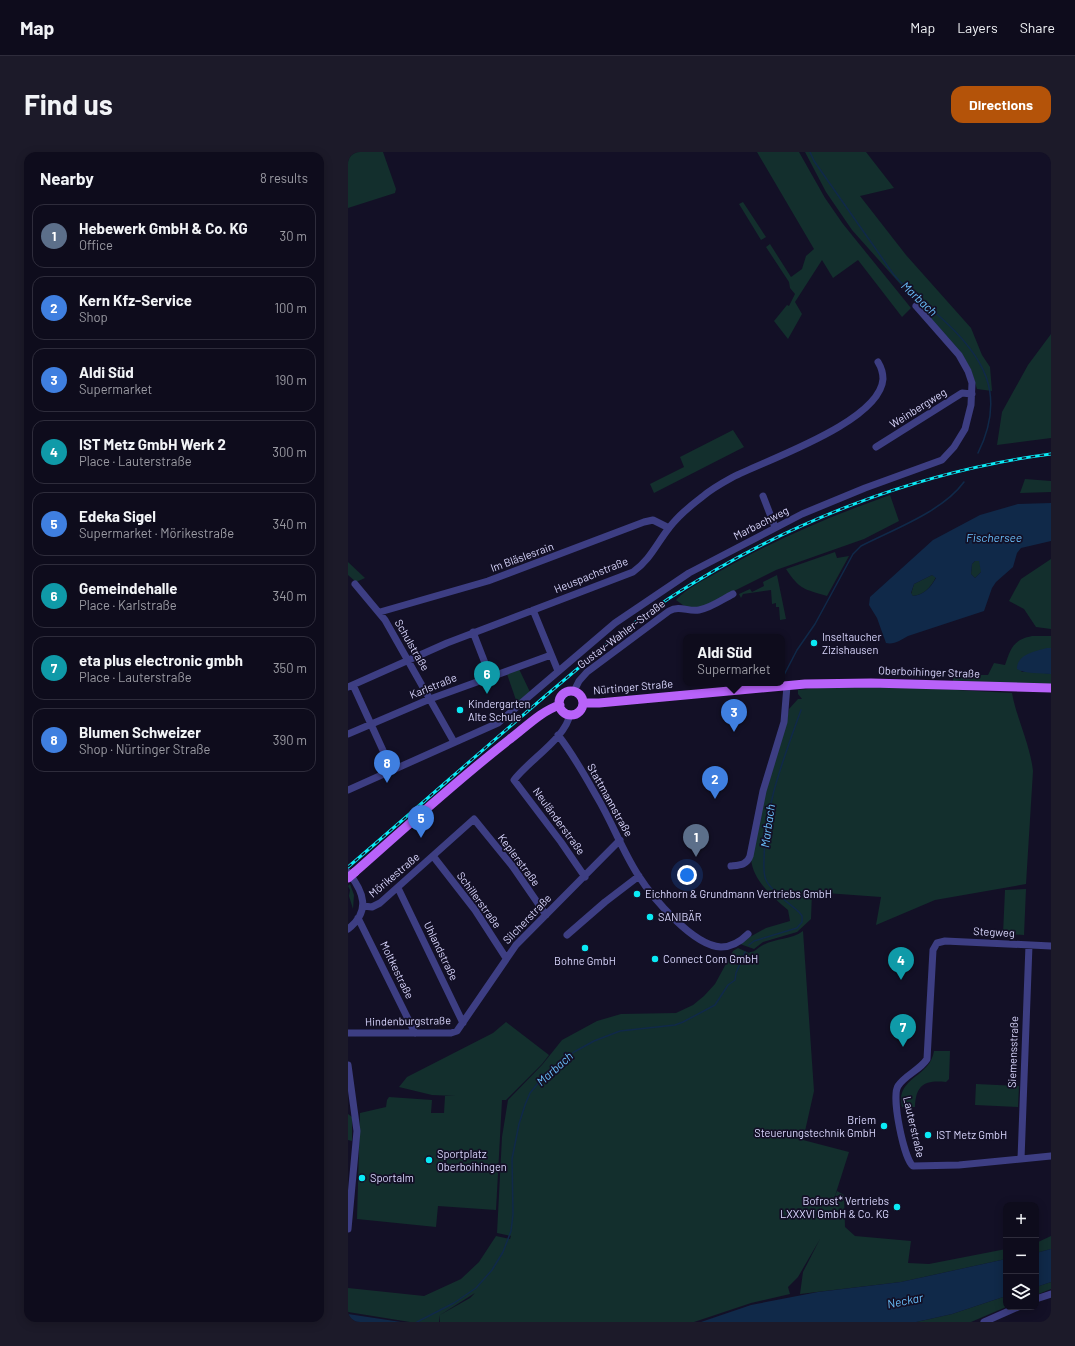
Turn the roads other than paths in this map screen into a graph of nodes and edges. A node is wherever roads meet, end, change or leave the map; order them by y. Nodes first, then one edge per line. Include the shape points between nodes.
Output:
1 (916, 306) dead end
2 (878, 362) dead end
3 (972, 394) junction
4 (876, 447) dead end
5 (763, 496) dead end
6 (775, 527) junction
7 (668, 528) junction
8 (355, 584) dead end
9 (733, 594) dead end
10 (533, 610) junction
11 (380, 612) junction
12 (473, 632) junction
13 (551, 655) junction
14 (408, 660) junction
15 (558, 671) junction
16 (490, 676) junction
17 (805, 684) joint
18 (351, 686) edge
19 (786, 686) junction
20 (1051, 688) edge
21 (574, 691) junction
22 (430, 699) junction
23 (582, 703) junction
24 (560, 705) junction
25 (570, 714) junction
26 (372, 724) junction
27 (348, 734) edge
28 (558, 735) junction
29 (457, 741) junction
30 (392, 770) junction
31 (348, 790) edge
32 (474, 818) joint
33 (620, 840) junction
34 (433, 856) junction
35 (731, 866) dead end
36 (352, 872) edge
37 (585, 876) junction
38 (639, 876) junction
39 (348, 878) edge
40 (398, 888) junction
41 (363, 906) junction
42 (546, 915) junction
43 (358, 918) junction
44 (348, 929) edge
45 (748, 934) dead end
46 (567, 935) dead end
47 (937, 943) joint
48 (1029, 945) junction
49 (1051, 946) edge
50 (506, 958) junction
51 (463, 1023) junction
52 (348, 1033) edge
53 (415, 1033) junction
54 (348, 1065) edge
55 (351, 1108) edge
56 (1051, 1156) edge
57 (1021, 1160) junction
58 (350, 1189) edge
59 (348, 1229) edge
60 (1051, 1294) edge
61 (1039, 1298) edge
62 (1011, 1310) edge
63 (984, 1322) edge

1 - 3 street, Marbachweg via 958,355 970,377
2 - 7 street, Heuspachstraße via 883,379 881,387 857,414 841,426 715,488
3 - 4 street, Weinbergweg via 962,393
3 - 6 street, Marbachweg via 965,429 942,460 858,491
5 - 6 street
6 - 15 street, Marbachweg via 666,587 615,623
7 - 10 street, Heuspachstraße via 647,561 633,572
7 - 11 street, Im Bläslesrain via 653,520 644,522 488,581
8 - 11 street, Schulstraße
9 - 21 street, Gustav-Wahler-Straße via 701,610 677,607 669,611 587,672
10 - 12 street, Heuspachstraße
10 - 13 street
11 - 14 street, Schulstraße
12 - 14 street, Heuspachstraße
12 - 16 street
13 - 15 street
13 - 16 street, Karlstraße
14 - 18 street, Heuspachstraße
14 - 22 street, Schulstraße
15 - 29 street, Marbachweg via 498,723
16 - 22 street, Karlstraße
17 - 19 main road, Nürtinger Straße
17 - 20 main road, Oberboihinger Straße via 871,683
18 - 26 street
19 - 23 main road, Nürtinger Straße
19 - 35 street via 784,722 763,791 750,856 743,864
21 - 23 main road via 580,696
21 - 24 main road via 562,695
22 - 26 street, Karlstraße
22 - 29 street, Schulstraße
23 - 25 main road via 580,710
24 - 25 main road
24 - 36 main road via 538,717 494,751
25 - 28 street via 568,722
26 - 27 street, Karlstraße
26 - 30 street
28 - 33 street, Stattmannstraße via 598,797
28 - 37 street, Neuländerstraße via 514,780
29 - 30 street
30 - 31 street
32 - 34 street, Mörikestraße
32 - 42 street, Keplerstraße via 513,867
33 - 37 street, Silcherstraße
33 - 38 street, Stattmannstraße
34 - 40 street, Mörikestraße
34 - 50 street, Schillerstraße via 475,910
36 - 39 main road, bridge
36 - 41 street via 361,892
37 - 42 street, Silcherstraße
38 - 45 street, Stattmannstraße via 677,920 701,940 722,947 735,943
38 - 46 street
40 - 41 street, Mörikestraße via 372,907
40 - 51 street, Uhlandstraße
41 - 43 street, Mörikestraße
42 - 50 street, Silcherstraße
43 - 44 street, Mörikestraße
43 - 53 street, Moltkestraße
47 - 48 street, Stegweg via 945,941
47 - 57 street, Lauterstraße via 933,950 927,1058 901,1082 895,1096 908,1161 918,1167
48 - 49 street, Stegweg
48 - 57 street, Siemensstraße
50 - 51 street, Silcherstraße
51 - 53 street, Hindenburgstraße via 457,1032
52 - 53 street, Hindenburgstraße
54 - 55 street
55 - 58 street via 357,1131
56 - 57 street, Lauterstraße
58 - 59 street
60 - 61 street
62 - 63 street

